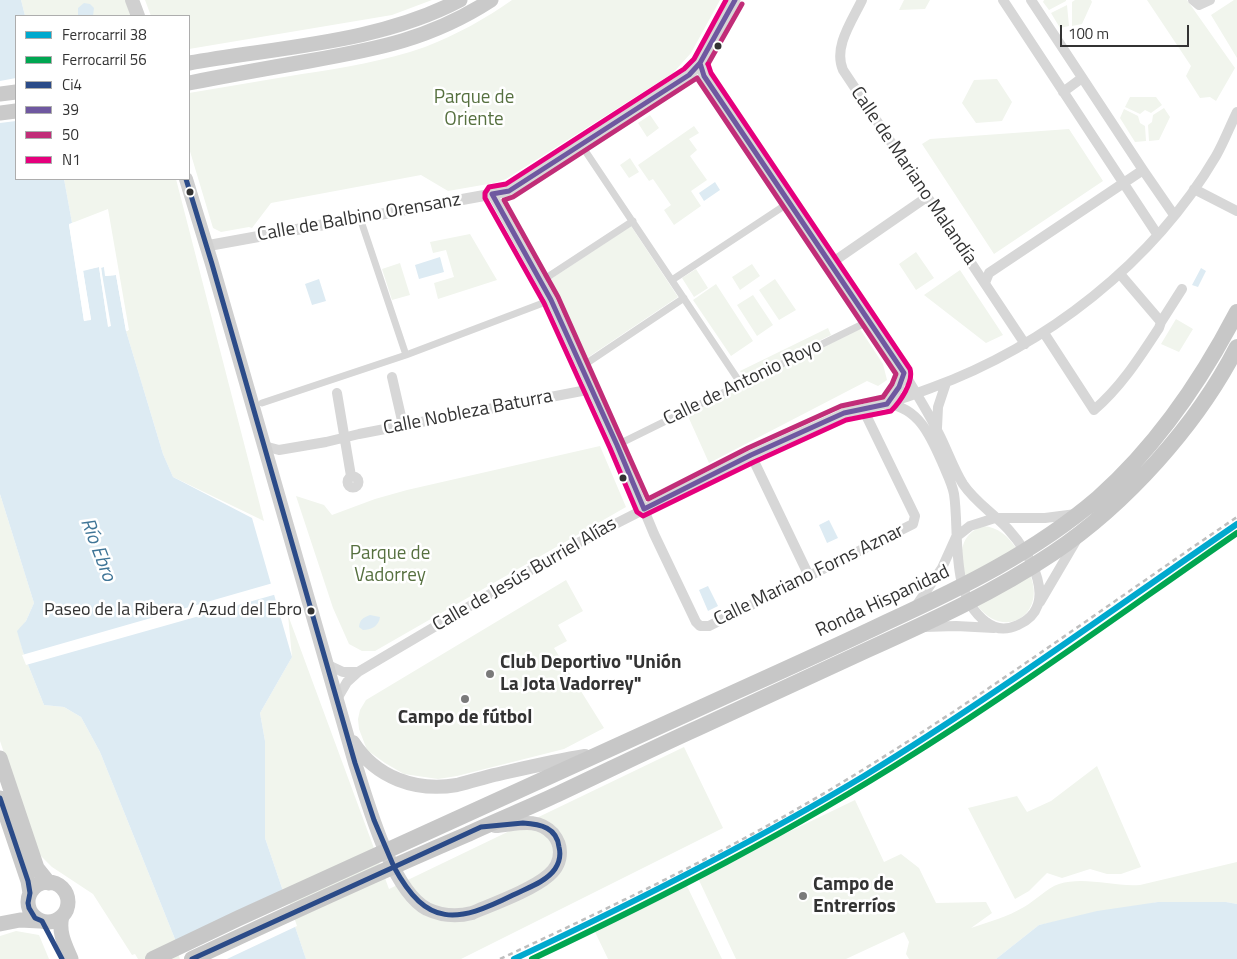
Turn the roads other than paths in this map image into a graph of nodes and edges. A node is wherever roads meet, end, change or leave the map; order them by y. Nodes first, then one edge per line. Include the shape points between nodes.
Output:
1 (132, 0) edge
2 (460, 0) edge
3 (491, 0) edge
4 (735, 0) edge
5 (862, 0) edge
6 (1003, 0) edge
7 (1031, 0) edge
8 (138, 15) edge
9 (700, 63) junction
10 (190, 64) edge
11 (1082, 78) junction
12 (190, 83) edge
13 (15, 92) edge
14 (1063, 92) junction
15 (0, 94) edge
16 (15, 110) edge
17 (1237, 112) edge
18 (0, 113) edge
19 (586, 152) dead end
20 (1143, 170) junction
21 (186, 180) edge
22 (1123, 182) junction
23 (1194, 189) junction
24 (492, 194) junction
25 (927, 197) junction
26 (790, 202) junction
27 (1237, 211) edge
28 (1174, 214) junction
29 (361, 221) dead end
30 (633, 221) junction
31 (1158, 234) junction
32 (206, 246) junction
33 (830, 264) junction
34 (1120, 274) junction
35 (672, 280) junction
36 (540, 282) junction
37 (985, 283) junction
38 (1182, 289) dead end
39 (684, 298) junction
40 (550, 300) junction
41 (1237, 312) edge
42 (869, 321) junction
43 (1160, 322) junction
44 (1044, 333) junction
45 (1025, 344) junction
46 (1237, 348) edge
47 (406, 355) junction
48 (388, 361) junction
49 (581, 367) junction
50 (904, 373) junction
51 (392, 377) joint
52 (334, 379) junction
53 (946, 383) junction
54 (741, 384) junction
55 (592, 389) junction
56 (337, 394) joint
57 (917, 394) junction
58 (262, 403) dead end
59 (887, 404) junction
60 (862, 409) junction
61 (403, 426) junction
62 (938, 431) junction
63 (344, 438) junction
64 (617, 445) junction
65 (264, 446) junction
66 (279, 450) junction
67 (751, 455) junction
68 (269, 462) junction
69 (351, 476) dead end
70 (644, 509) junction
71 (1077, 514) junction
72 (995, 518) junction
73 (1080, 534) junction
74 (956, 537) junction
75 (1028, 559) junction
76 (809, 576) junction
77 (963, 586) junction
78 (970, 602) junction
79 (1038, 605) junction
80 (911, 611) junction
81 (918, 627) junction
82 (995, 628) junction
83 (328, 665) junction
84 (358, 672) junction
85 (337, 699) junction
86 (346, 731) junction
87 (602, 754) junction
88 (0, 758) edge
89 (0, 798) edge
90 (4, 821) edge
91 (484, 826) junction
92 (49, 882) junction
93 (30, 895) junction
94 (62, 916) junction
95 (41, 921) junction
96 (2, 924) edge
97 (62, 959) edge
98 (71, 959) edge
99 (153, 959) edge
100 (192, 959) edge

1 - 8 main road
2 - 10 main road via 428,15 382,30
3 - 12 main road via 436,30 380,48
4 - 9 street, Calle de Balbino Orensanz
5 - 25 street, Calle de Mariano Malandía via 842,44 840,65
6 - 14 street
7 - 11 street
9 - 24 street, Calle de Balbino Orensanz via 681,82 509,191
9 - 26 street via 704,76
11 - 14 street
11 - 20 street
13 - 15 main road
14 - 22 street
16 - 18 main road
17 - 23 street, Calle de Jesús Burriel Alías via 1217,156
19 - 30 street
20 - 22 street
20 - 28 street
21 - 32 main road
22 - 31 street
22 - 37 street via 989,273
23 - 27 street
23 - 28 street, Calle de Jesús Burriel Alías
24 - 32 street, Calle de Balbino Orensanz
24 - 36 street
25 - 33 street
25 - 37 street, Calle de Mariano Malandía
26 - 33 street
26 - 35 street
28 - 31 street, Calle de Jesús Burriel Alías
29 - 47 street
30 - 35 street
30 - 36 street
31 - 34 street, Calle de Jesús Burriel Alías
32 - 65 main road
33 - 42 street
34 - 43 street
34 - 44 street, Calle de Jesús Burriel Alías
35 - 39 street
36 - 40 street
37 - 45 street, Calle de Mariano Malandía
38 - 43 street
39 - 49 street
39 - 54 street
40 - 47 street
40 - 49 street
41 - 71 highway, Ronda Hispanidad via 1182,405 1150,445
42 - 50 street
42 - 54 street, Calle de Antonio Royo
43 - 44 street via 1131,370 1094,410
44 - 45 street, Calle de Jesús Burriel Alías
45 - 53 street, Calle de Jesús Burriel Alías
46 - 73 highway, Ronda Hispanidad via 1170,446 1130,490
47 - 48 street
48 - 51 street
48 - 52 street
49 - 55 street
50 - 57 street
50 - 59 street
51 - 61 street
52 - 56 street
52 - 58 street
53 - 57 street, Calle de Jesús Burriel Alías
53 - 62 street via 938,407
54 - 64 street, Calle de Antonio Royo
55 - 61 street, Calle Nobleza Baturra
55 - 64 street
56 - 63 street
57 - 59 street, Calle de Jesús Burriel Alías
57 - 62 street
59 - 60 street, Calle de Jesús Burriel Alías
59 - 74 street via 897,405 922,424 931,437 950,482 955,504
60 - 67 street, Calle de Jesús Burriel Alías via 844,413
60 - 76 street, Calle Mariano Forns Aznar via 915,516 913,524
61 - 63 street, Calle Nobleza Baturra
62 - 72 street via 964,485
63 - 66 street, Calle Nobleza Baturra
63 - 69 street
64 - 70 street
65 - 66 street, Calle Nobleza Baturra
65 - 68 main road
66 - 68 street
67 - 70 street, Calle de Jesús Burriel Alías
67 - 76 street
68 - 83 main road
70 - 76 street, Calle Mariano Forns Aznar via 696,622 704,627
70 - 84 street, Calle de Jesús Burriel Alías via 568,548
71 - 72 street
71 - 75 highway, Ronda Hispanidad via 1042,541
72 - 74 street via 975,523
72 - 75 street via 1011,532
73 - 75 highway, Ronda Hispanidad
73 - 79 street
74 - 77 street
74 - 80 street via 942,568
75 - 77 highway, Ronda Hispanidad
75 - 78 highway, Ronda Hispanidad
75 - 79 street via 1039,584
77 - 78 street
77 - 80 highway, Ronda Hispanidad
78 - 81 highway, Ronda Hispanidad
78 - 82 street via 981,618
79 - 82 street via 1020,624
80 - 87 highway, Ronda Hispanidad
81 - 82 street
81 - 91 highway, Ronda Hispanidad
83 - 84 street via 343,672
83 - 85 main road
84 - 85 street, Calle de Jesús Burriel Alías via 347,682
85 - 86 main road
86 - 87 main road via 376,768 402,782 425,787 459,784 546,762
86 - 91 main road via 390,859 410,893 426,908 451,916 472,913 546,878 558,864 559,843 542,825 526,822
87 - 99 highway, Ronda Hispanidad
88 - 92 main road via 37,868
89 - 90 main road
90 - 93 main road via 28,881
91 - 100 highway, Ronda Hispanidad
92 - 93 main road via 40,884
92 - 94 main road via 59,886 67,898
93 - 95 main road via 28,903 32,914
93 - 96 main road
94 - 95 main road via 53,922
94 - 98 main road via 62,936
95 - 96 main road via 20,920
95 - 97 main road

